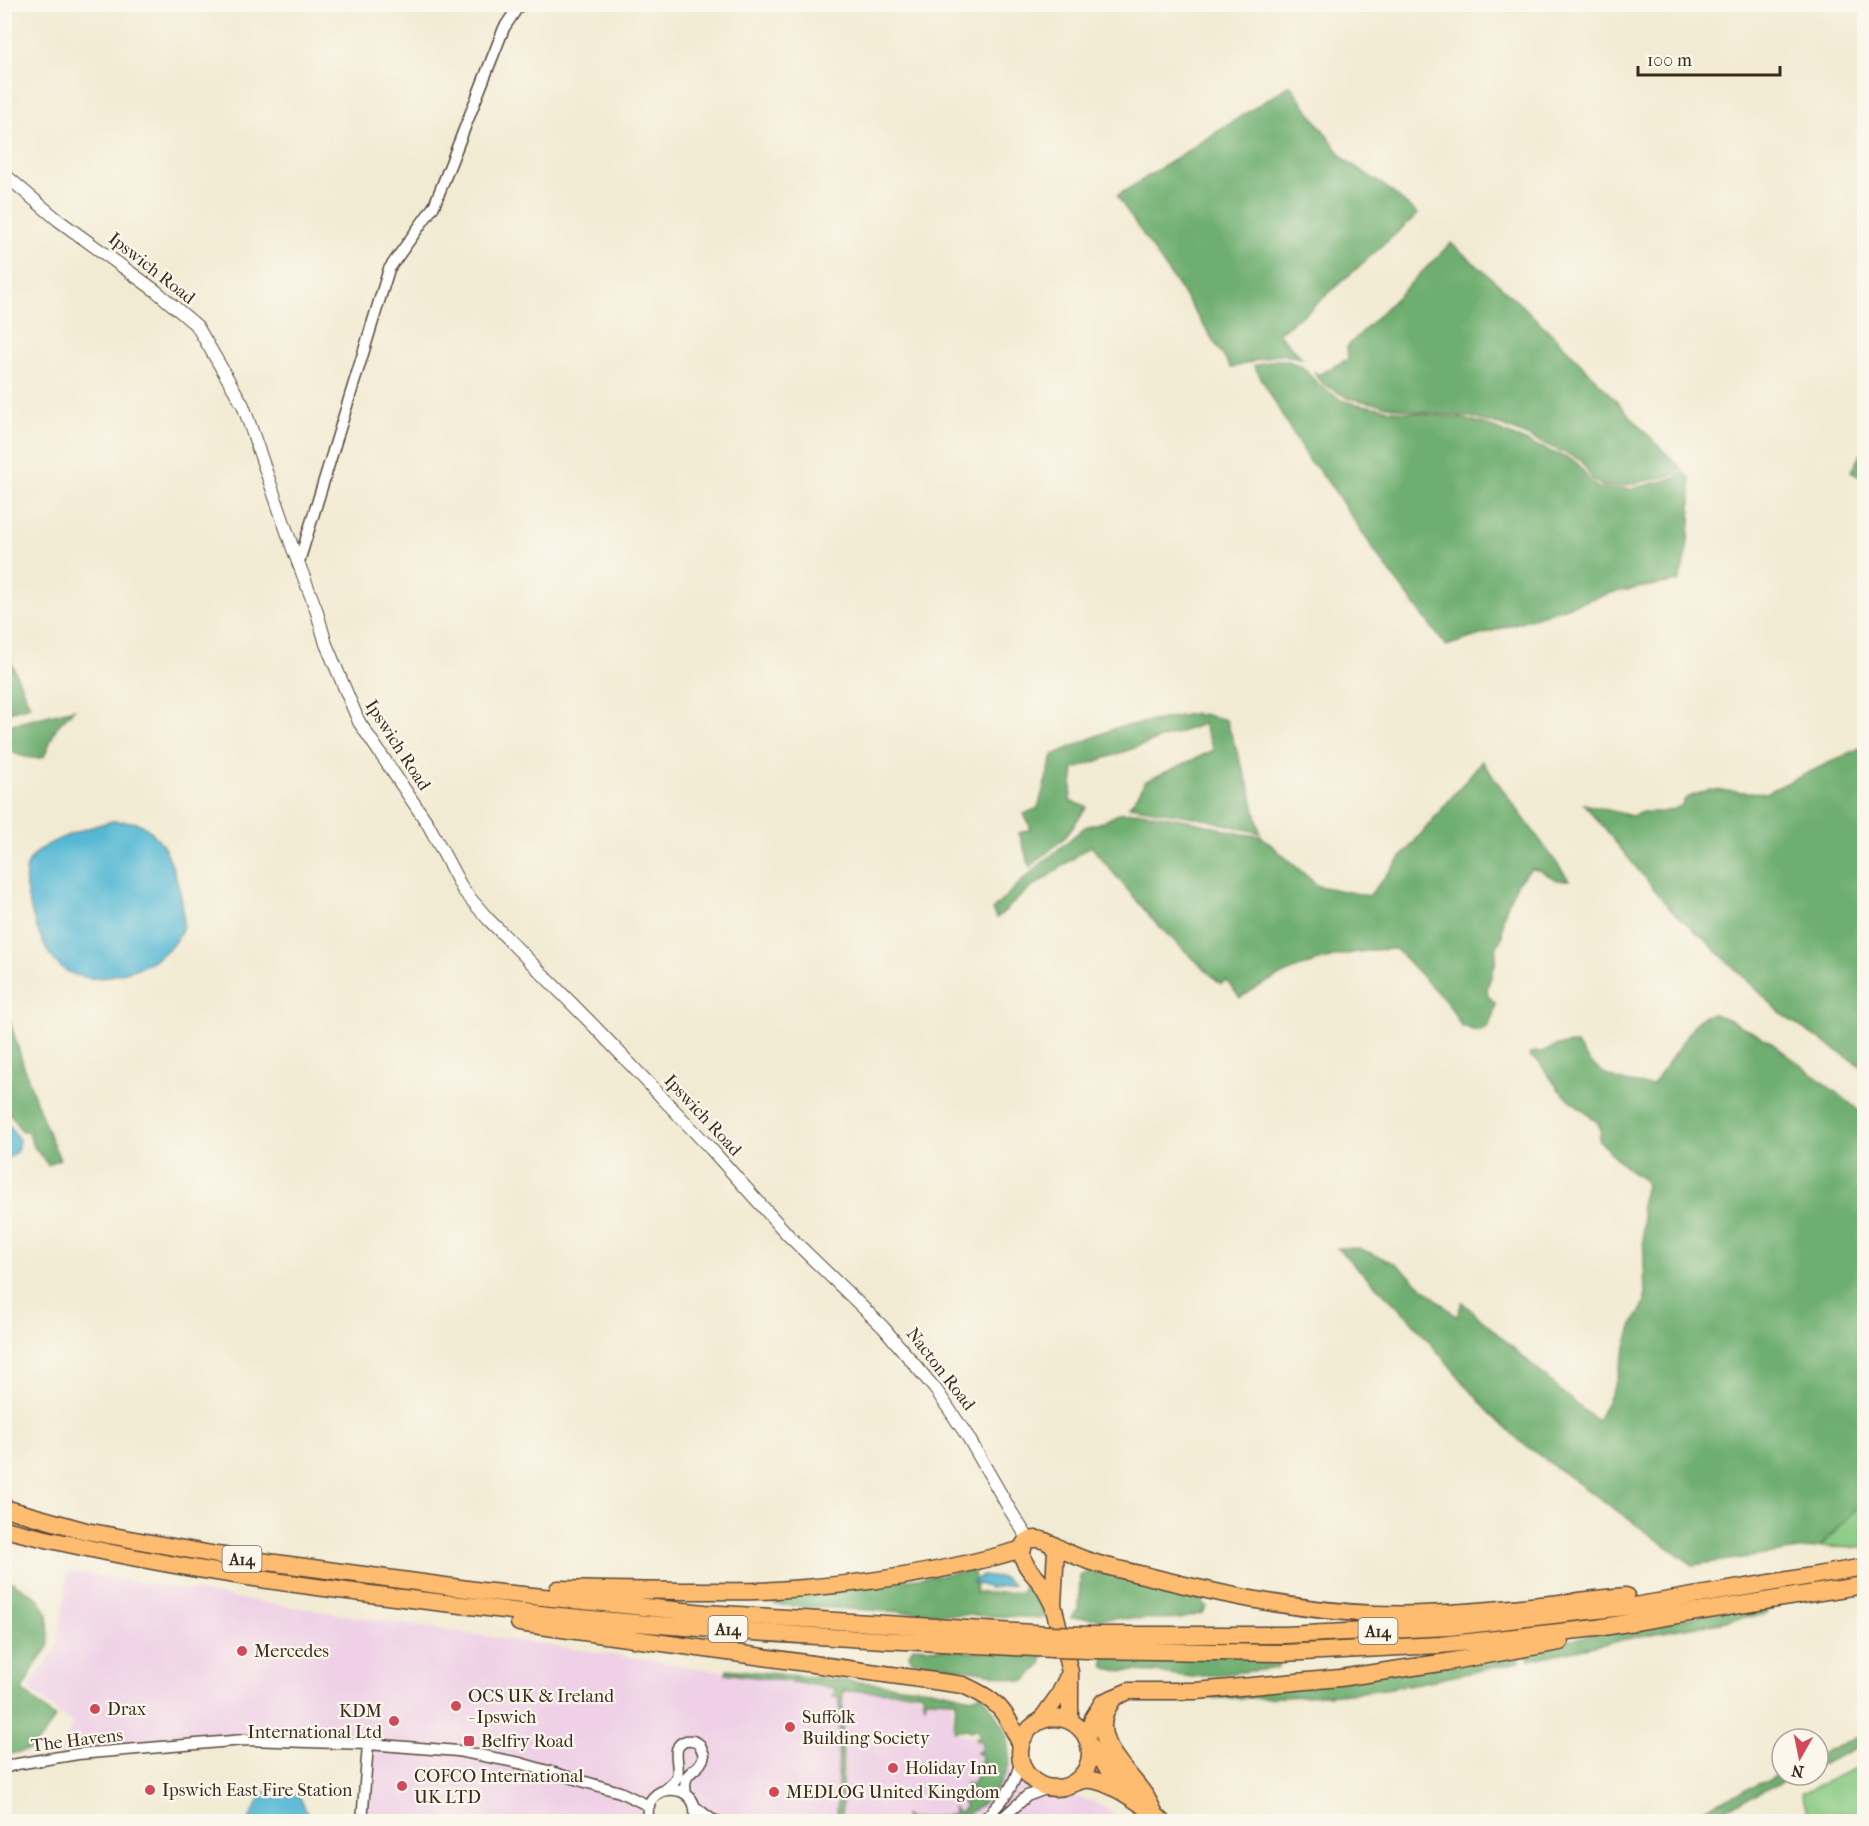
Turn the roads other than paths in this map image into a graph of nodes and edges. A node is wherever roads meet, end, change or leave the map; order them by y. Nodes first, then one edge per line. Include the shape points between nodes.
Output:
1 (520, 4) edge
2 (4, 174) edge
3 (298, 565) junction
4 (796, 1242) joint
5 (4, 1508) edge
6 (4, 1529) edge
7 (1052, 1544) junction
8 (1026, 1545) junction
9 (1864, 1567) edge
10 (1864, 1585) edge
11 (482, 1591) junction
12 (404, 1598) junction
13 (1666, 1600) junction
14 (1053, 1605) junction
15 (1597, 1628) junction
16 (1050, 1641) junction
17 (1089, 1642) junction
18 (1070, 1672) junction
19 (1116, 1696) junction
20 (1041, 1720) junction
21 (1070, 1721) junction
22 (1088, 1741) junction
23 (368, 1744) junction
24 (1021, 1752) junction
25 (4, 1768) edge
26 (1071, 1784) junction
27 (1051, 1787) junction
28 (664, 1791) junction
29 (686, 1794) junction
30 (1127, 1795) junction
31 (649, 1806) junction
32 (695, 1807) junction
33 (1159, 1818) edge
34 (362, 1821) edge
35 (649, 1821) edge
36 (694, 1821) edge
37 (718, 1821) edge
38 (981, 1821) edge
39 (998, 1821) edge

1 - 3 street via 504,28 434,206 389,270
2 - 3 street, Ipswich Road via 197,326 243,405
3 - 4 street, Ipswich Road via 359,722 428,824 463,890
4 - 8 street, Nacton Road via 883,1327 936,1390 968,1437
5 - 11 main road, A14 via 86,1531 217,1555
6 - 12 main road, A14 via 238,1576
7 - 8 main road via 1036,1538
7 - 13 main road, A14 via 1076,1556 1138,1574 1216,1594 1295,1608 1376,1614 1446,1613 1630,1596
7 - 14 main road via 1056,1549
8 - 11 main road, A14 via 990,1560 852,1584 774,1590 515,1587
8 - 14 main road via 1022,1556
9 - 13 main road, A14
10 - 15 main road, A14
11 - 16 main road, A14
12 - 16 main road, A14 via 580,1618 855,1639
12 - 24 main road, A14 via 455,1615 963,1685 999,1704
13 - 17 main road, A14 via 1449,1627
14 - 18 main road
15 - 17 main road, A14 via 1440,1645 1294,1652
15 - 19 main road, A14 via 1558,1642 1340,1678 1196,1691 1129,1691
16 - 17 main road, A14, bridge
18 - 20 main road
18 - 21 main road
19 - 22 main road via 1097,1710
19 - 33 main road via 1104,1715 1105,1738 1115,1759
20 - 21 main road
20 - 24 main road via 1030,1728
21 - 22 main road
22 - 26 main road via 1087,1768
22 - 30 main road
23 - 25 street, The Havens via 244,1740 78,1754
23 - 31 street, The Havens via 458,1751 520,1763 620,1792
23 - 34 street
24 - 27 main road via 1023,1768 1031,1778
24 - 38 street via 1016,1778 1007,1795
26 - 27 main road
26 - 30 main road via 1088,1779
27 - 39 street via 1027,1796
28 - 29 street
28 - 29 street via 678,1774 677,1749 690,1740 700,1745 704,1755 700,1765 688,1775
28 - 31 street via 654,1796
29 - 32 street
30 - 33 main road
31 - 35 street
32 - 36 street
32 - 37 street

